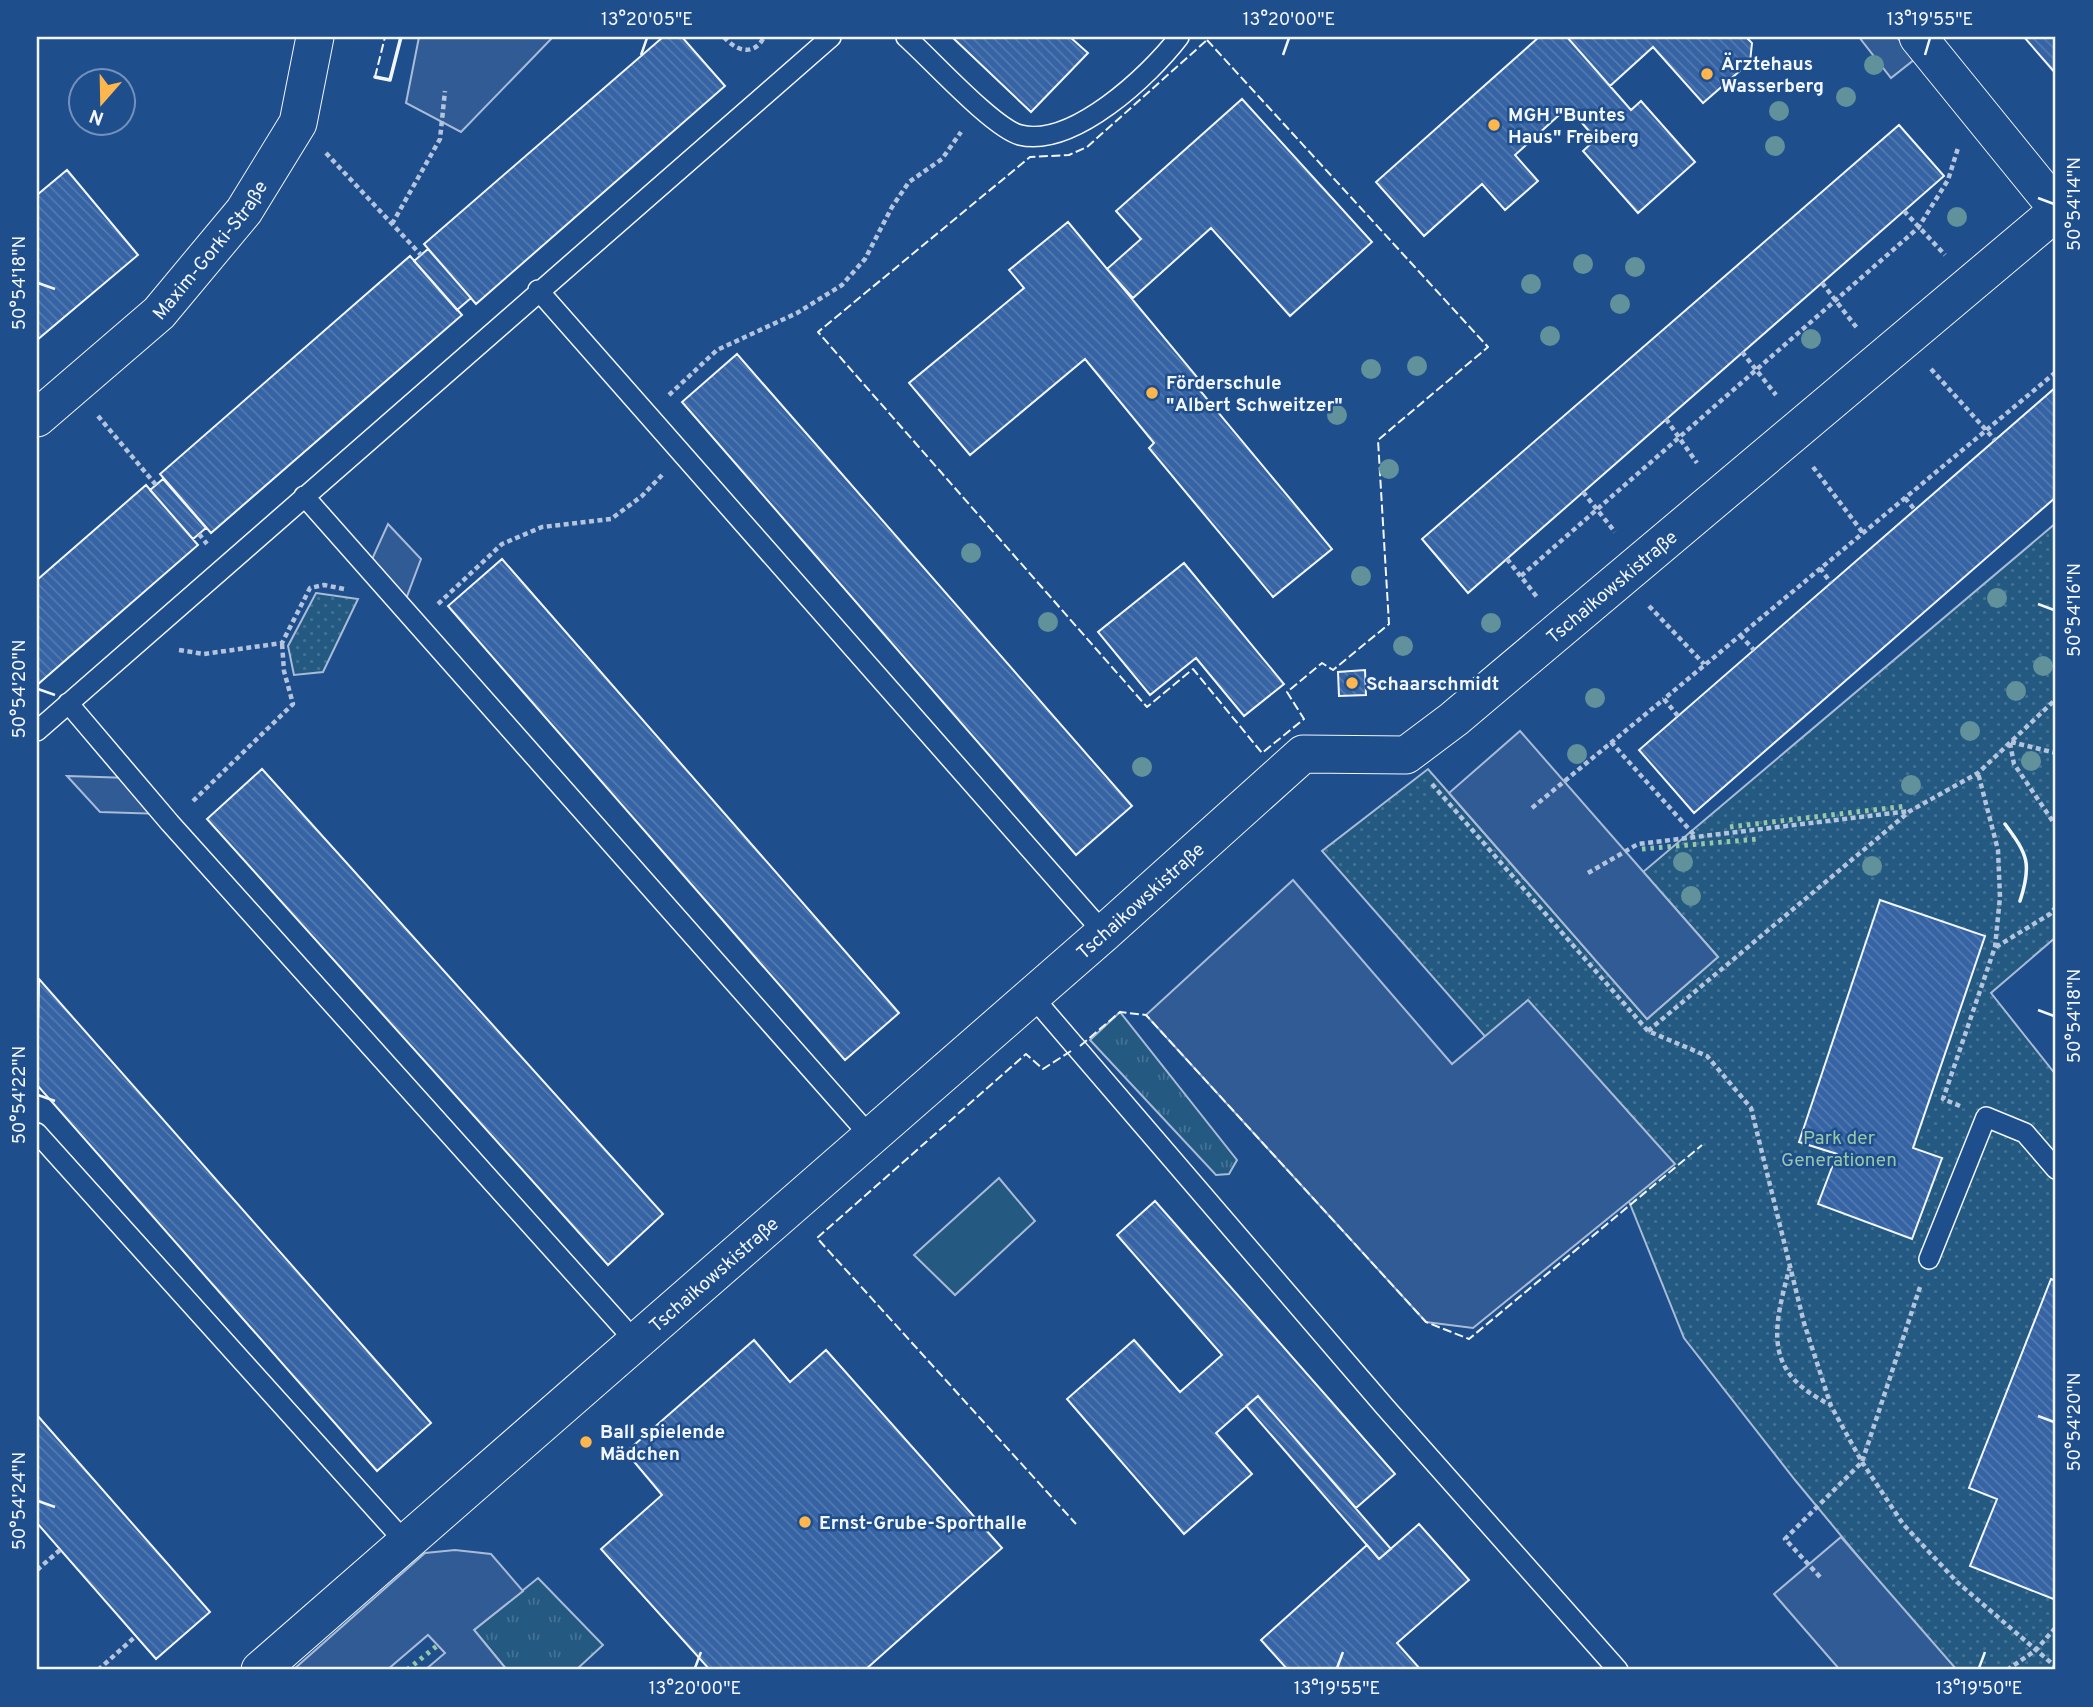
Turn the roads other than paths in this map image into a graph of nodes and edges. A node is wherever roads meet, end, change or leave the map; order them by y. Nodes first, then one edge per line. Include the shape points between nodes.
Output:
1 (315, 37) edge
2 (831, 37) edge
3 (906, 37) edge
4 (1179, 37) edge
5 (1918, 37) edge
6 (2056, 210) edge
7 (538, 290) junction
8 (37, 418) edge
9 (304, 496) junction
10 (68, 703) junction
11 (37, 731) edge
12 (1104, 933) junction
13 (1032, 996) junction
14 (37, 1133) edge
15 (871, 1137) junction
16 (2056, 1168) edge
17 (1929, 1259) road end
18 (636, 1342) junction
19 (406, 1543) junction
20 (260, 1670) edge
21 (1619, 1670) edge

1 - 8 street, Maxim-Gorki-Straße via 298,123 244,211 159,313
2 - 7 lane
3 - 4 lane via 998,122 1020,135 1074,126 1116,100
5 - 6 street, Tschaikowskistraße
6 - 12 street, Tschaikowskistraße via 1454,719 1406,755 1303,754
7 - 9 lane
7 - 12 lane
9 - 10 lane
9 - 15 lane
10 - 11 lane
10 - 18 lane
12 - 13 street, Tschaikowskistraße
13 - 15 street, Tschaikowskistraße
13 - 21 lane via 1385,1407
14 - 19 lane
15 - 18 street, Tschaikowskistraße
16 - 17 lane via 2025,1133 1986,1117
18 - 19 street, Tschaikowskistraße
19 - 20 street, Tschaikowskistraße

